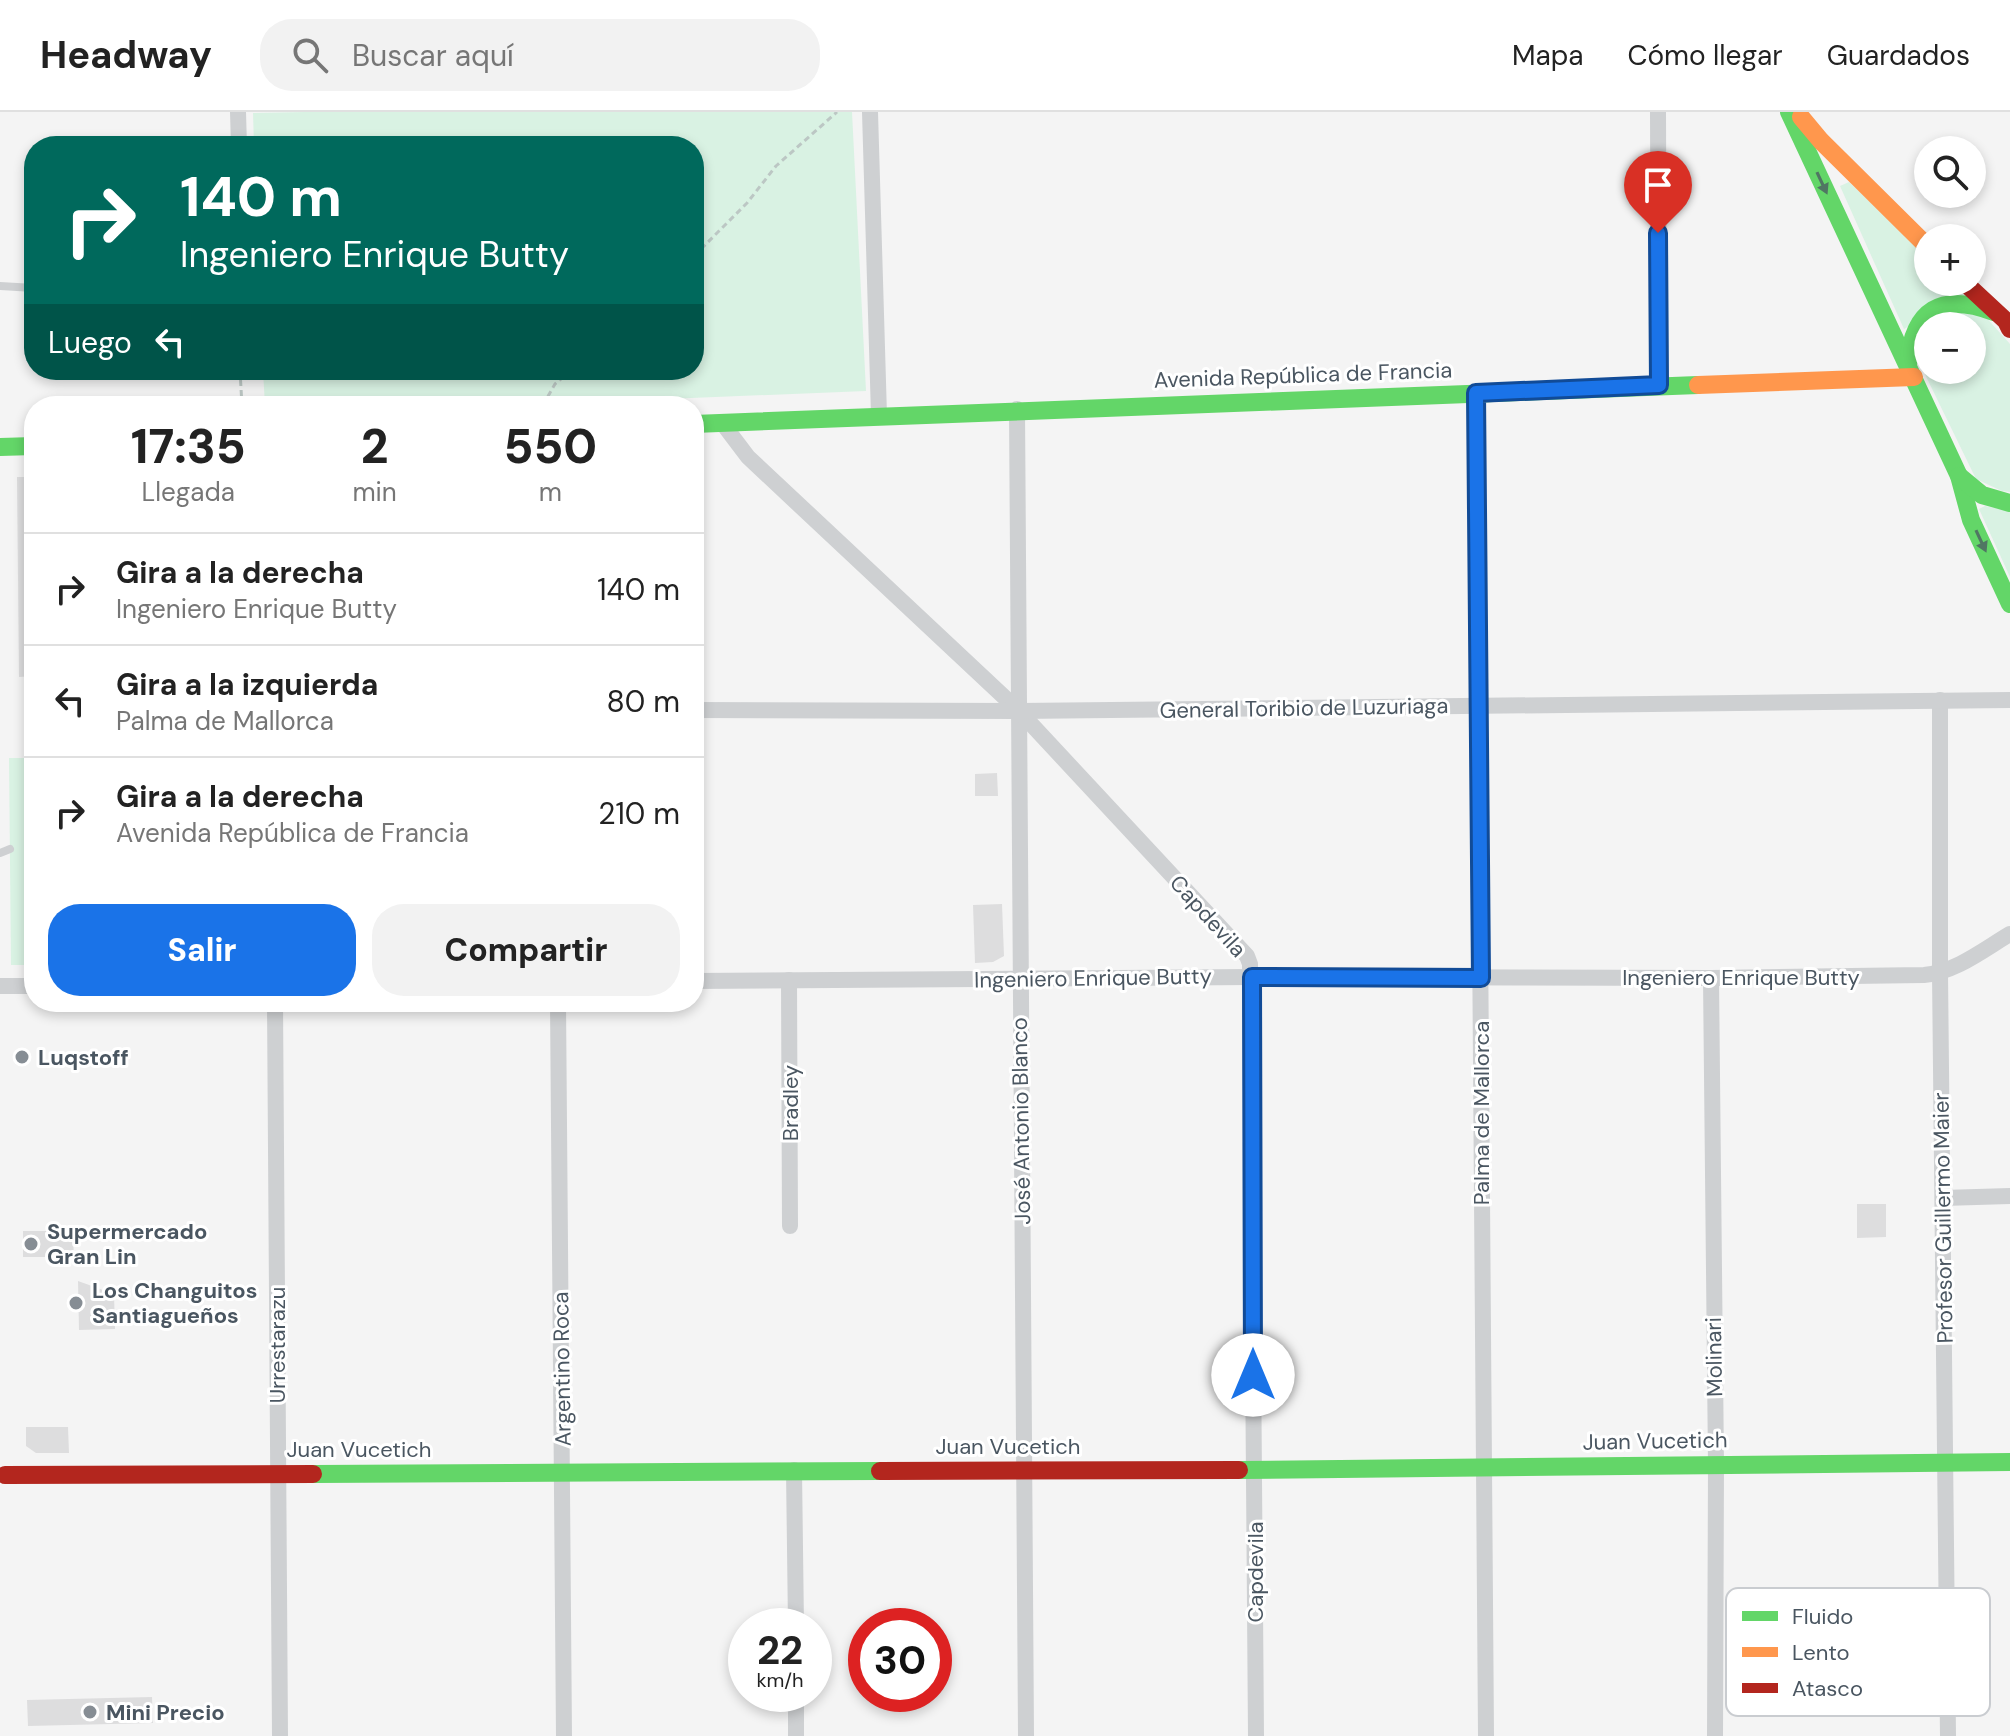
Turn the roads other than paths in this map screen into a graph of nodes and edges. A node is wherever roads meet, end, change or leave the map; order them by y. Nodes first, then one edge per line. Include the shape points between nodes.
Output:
1 (238, 112) edge
2 (870, 112) edge
3 (1658, 112) edge
4 (1789, 112) edge
5 (1797, 112) edge
6 (239, 136) edge
7 (1914, 233) edge
8 (0, 286) edge
9 (24, 287) edge
10 (1978, 296) edge
11 (2005, 322) edge
12 (1911, 371) junction
13 (1659, 385) junction
14 (1476, 393) junction
15 (1017, 409) junction
16 (879, 415) junction
17 (704, 424) edge
18 (723, 424) junction
19 (24, 446) edge
20 (0, 447) edge
21 (1959, 476) junction
22 (2010, 503) edge
23 (2010, 604) edge
24 (1940, 700) junction
25 (2010, 700) edge
26 (1479, 707) junction
27 (704, 710) edge
28 (1019, 711) junction
29 (10, 849) dead end
30 (0, 853) edge
31 (2010, 934) edge
32 (1940, 973) junction
33 (1252, 977) junction
34 (1481, 978) junction
35 (1711, 978) junction
36 (1020, 979) junction
37 (789, 980) junction
38 (704, 981) edge
39 (0, 986) edge
40 (24, 986) edge
41 (275, 1012) edge
42 (558, 1012) edge
43 (2010, 1196) edge
44 (1943, 1198) junction
45 (790, 1226) dead end
46 (1946, 1462) junction
47 (2010, 1462) edge
48 (1716, 1465) junction
49 (1482, 1467) junction
50 (794, 1470) junction
51 (1024, 1470) junction
52 (1254, 1470) junction
53 (563, 1472) junction
54 (277, 1474) junction
55 (5, 1475) dead end
56 (1947, 1588) edge
57 (796, 1608) edge
58 (796, 1712) edge
59 (1948, 1716) edge
60 (280, 1736) edge
61 (564, 1736) edge
62 (796, 1736) edge
63 (1026, 1736) edge
64 (1256, 1736) edge
65 (1486, 1736) edge
66 (1715, 1736) edge
67 (1948, 1736) edge

1 - 6 street
2 - 16 street
3 - 13 street
4 -> 12 main road
5 - 7 main road
8 - 9 lane
10 - 11 main road
11 - 12 main road via 1977,304 1946,302 1917,325 1911,338
12 - 13 main road, Avenida República de Francia
12 - 21 main road
13 - 14 main road, Avenida República de Francia
14 - 15 main road, Avenida República de Francia
14 - 26 street, Palma de Mallorca
15 - 16 main road, Avenida República de Francia
15 - 28 street, José Antonio Blanco
16 - 18 main road, Avenida República de Francia
17 - 18 main road, Avenida República de Francia
18 - 28 street, Capdevila via 748,457
19 - 20 main road
21 - 22 main road via 1987,498
21 -> 23 main road via 1971,520
24 - 25 street, General Toribio de Luzuriaga
24 - 26 street, General Toribio de Luzuriaga
24 - 32 street, Profesor Guillermo Maier
26 - 28 street, General Toribio de Luzuriaga
26 - 34 street, Palma de Mallorca
27 - 28 street, General Toribio de Luzuriaga
28 - 33 street, Capdevila via 1247,956
28 - 36 street, José Antonio Blanco
29 - 30 lane
31 - 32 street, Ingeniero Enrique Butty
32 - 35 street, Ingeniero Enrique Butty
32 - 44 street, Profesor Guillermo Maier
33 - 34 street, Ingeniero Enrique Butty
33 - 36 street, Ingeniero Enrique Butty
33 - 52 street, Capdevila
34 - 35 street, Ingeniero Enrique Butty
34 - 49 street, Palma de Mallorca
35 - 48 street, Molinari
36 - 37 street, Ingeniero Enrique Butty
36 - 51 street, José Antonio Blanco
37 - 38 street, Ingeniero Enrique Butty
37 - 45 street, Bradley
39 - 40 street
41 - 54 street, Urrestarazu
42 - 53 street, Argentino Roca
43 - 44 street
44 - 46 street, Profesor Guillermo Maier
46 - 47 main road, Juan Vucetich
46 - 48 main road, Juan Vucetich
46 - 56 street, Profesor Guillermo Maier
48 - 49 main road, Juan Vucetich
48 - 66 street, Molinari
49 - 52 main road, Juan Vucetich
49 - 65 street, Palma de Mallorca
50 - 51 main road, Juan Vucetich
50 - 53 main road, Juan Vucetich
50 - 57 street
51 - 52 main road, Juan Vucetich
51 - 63 street, José Antonio Blanco
52 - 64 street, Capdevila
53 - 54 main road, Juan Vucetich
53 - 61 street, Argentino Roca
54 - 55 main road, Juan Vucetich
54 - 60 street, Urrestarazu
58 - 62 street
59 - 67 street, Profesor Guillermo Maier

